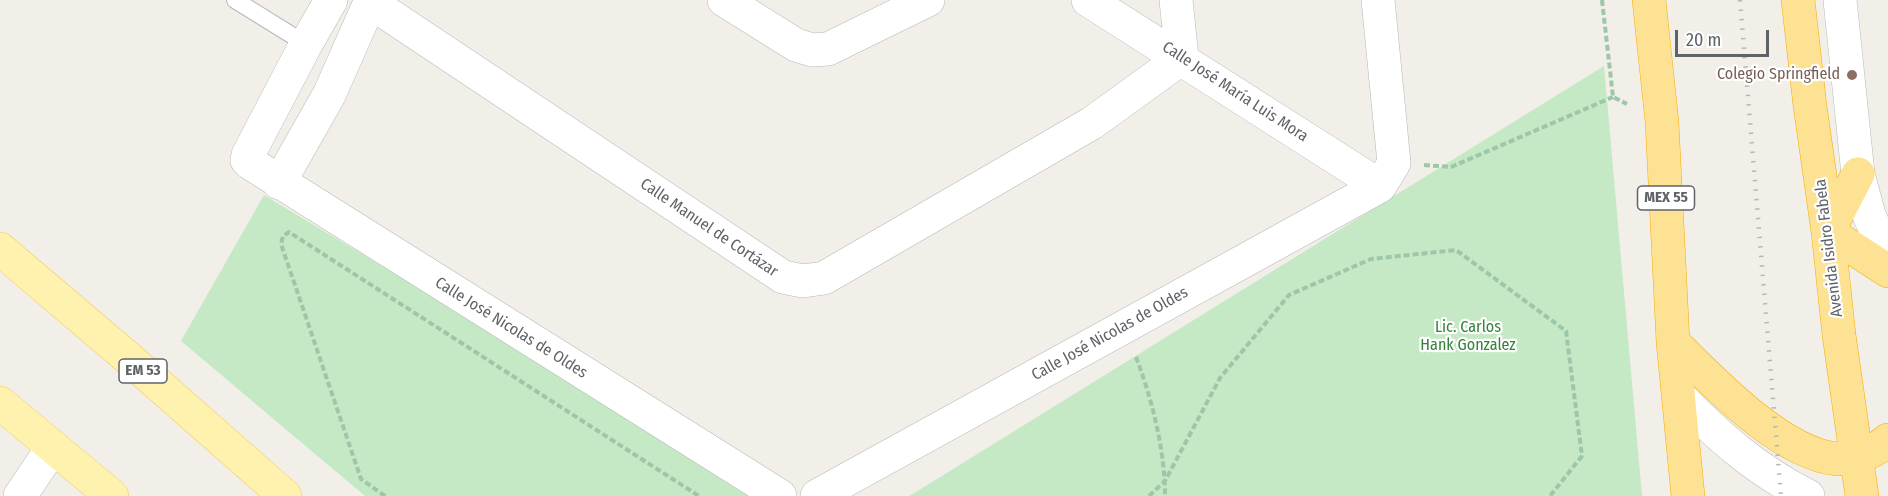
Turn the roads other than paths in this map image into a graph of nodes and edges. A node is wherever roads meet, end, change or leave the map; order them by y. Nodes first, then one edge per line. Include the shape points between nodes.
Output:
1 (235, 0) edge
2 (331, 0) edge
3 (724, 0) edge
4 (928, 0) edge
5 (1088, 0) edge
6 (1176, 0) edge
7 (1378, 0) edge
8 (1649, 0) edge
9 (1798, 0) edge
10 (1839, 0) edge
11 (371, 1) edge
12 (306, 44) junction
13 (1182, 58) junction
14 (1387, 174) junction
15 (1858, 174) junction
16 (279, 183) junction
17 (1828, 232) junction
18 (0, 249) edge
19 (1888, 258) edge
20 (1888, 271) edge
21 (1673, 342) junction
22 (1679, 396) junction
23 (0, 403) edge
24 (1888, 440) edge
25 (52, 447) junction
26 (1857, 456) junction
27 (20, 496) edge
28 (112, 496) edge
29 (285, 496) edge
30 (780, 496) edge
31 (817, 496) edge
32 (1688, 496) edge
33 (1808, 496) edge
34 (1862, 496) edge

1 - 12 lane
2 - 12 street
3 - 4 street via 796,45 812,50 828,49
5 - 13 street, Calle José María Luis Mora
6 - 13 street
7 - 14 street
8 - 21 highway, MEX 55 via 1662,122
9 - 17 highway, Avenida Isidro Fabela
10 - 15 street
11 - 13 street, Calle Manuel de Cortázar via 783,277 803,281 824,278 1092,123
11 - 16 street via 329,95
12 - 16 street, Calle José Nicolas de Oldes via 247,160
13 - 14 street, Calle José María Luis Mora
14 - 31 street, Calle José Nicolas de Oldes via 1125,326
15 - 17 highway
15 - 19 street via 1869,215
16 - 30 street, Calle José Nicolas de Oldes
17 - 20 highway
17 - 26 highway, Avenida Isidro Fabela
18 - 29 main road, EM 53
21 - 22 highway, MEX 55
21 - 26 highway via 1777,434 1816,454 1838,459
22 - 32 highway, MEX 55
22 - 33 street via 1741,454 1780,482
23 - 25 main road
24 - 26 highway via 1872,452
25 - 27 street
25 - 28 main road
26 - 34 highway, Avenida Isidro Fabela

